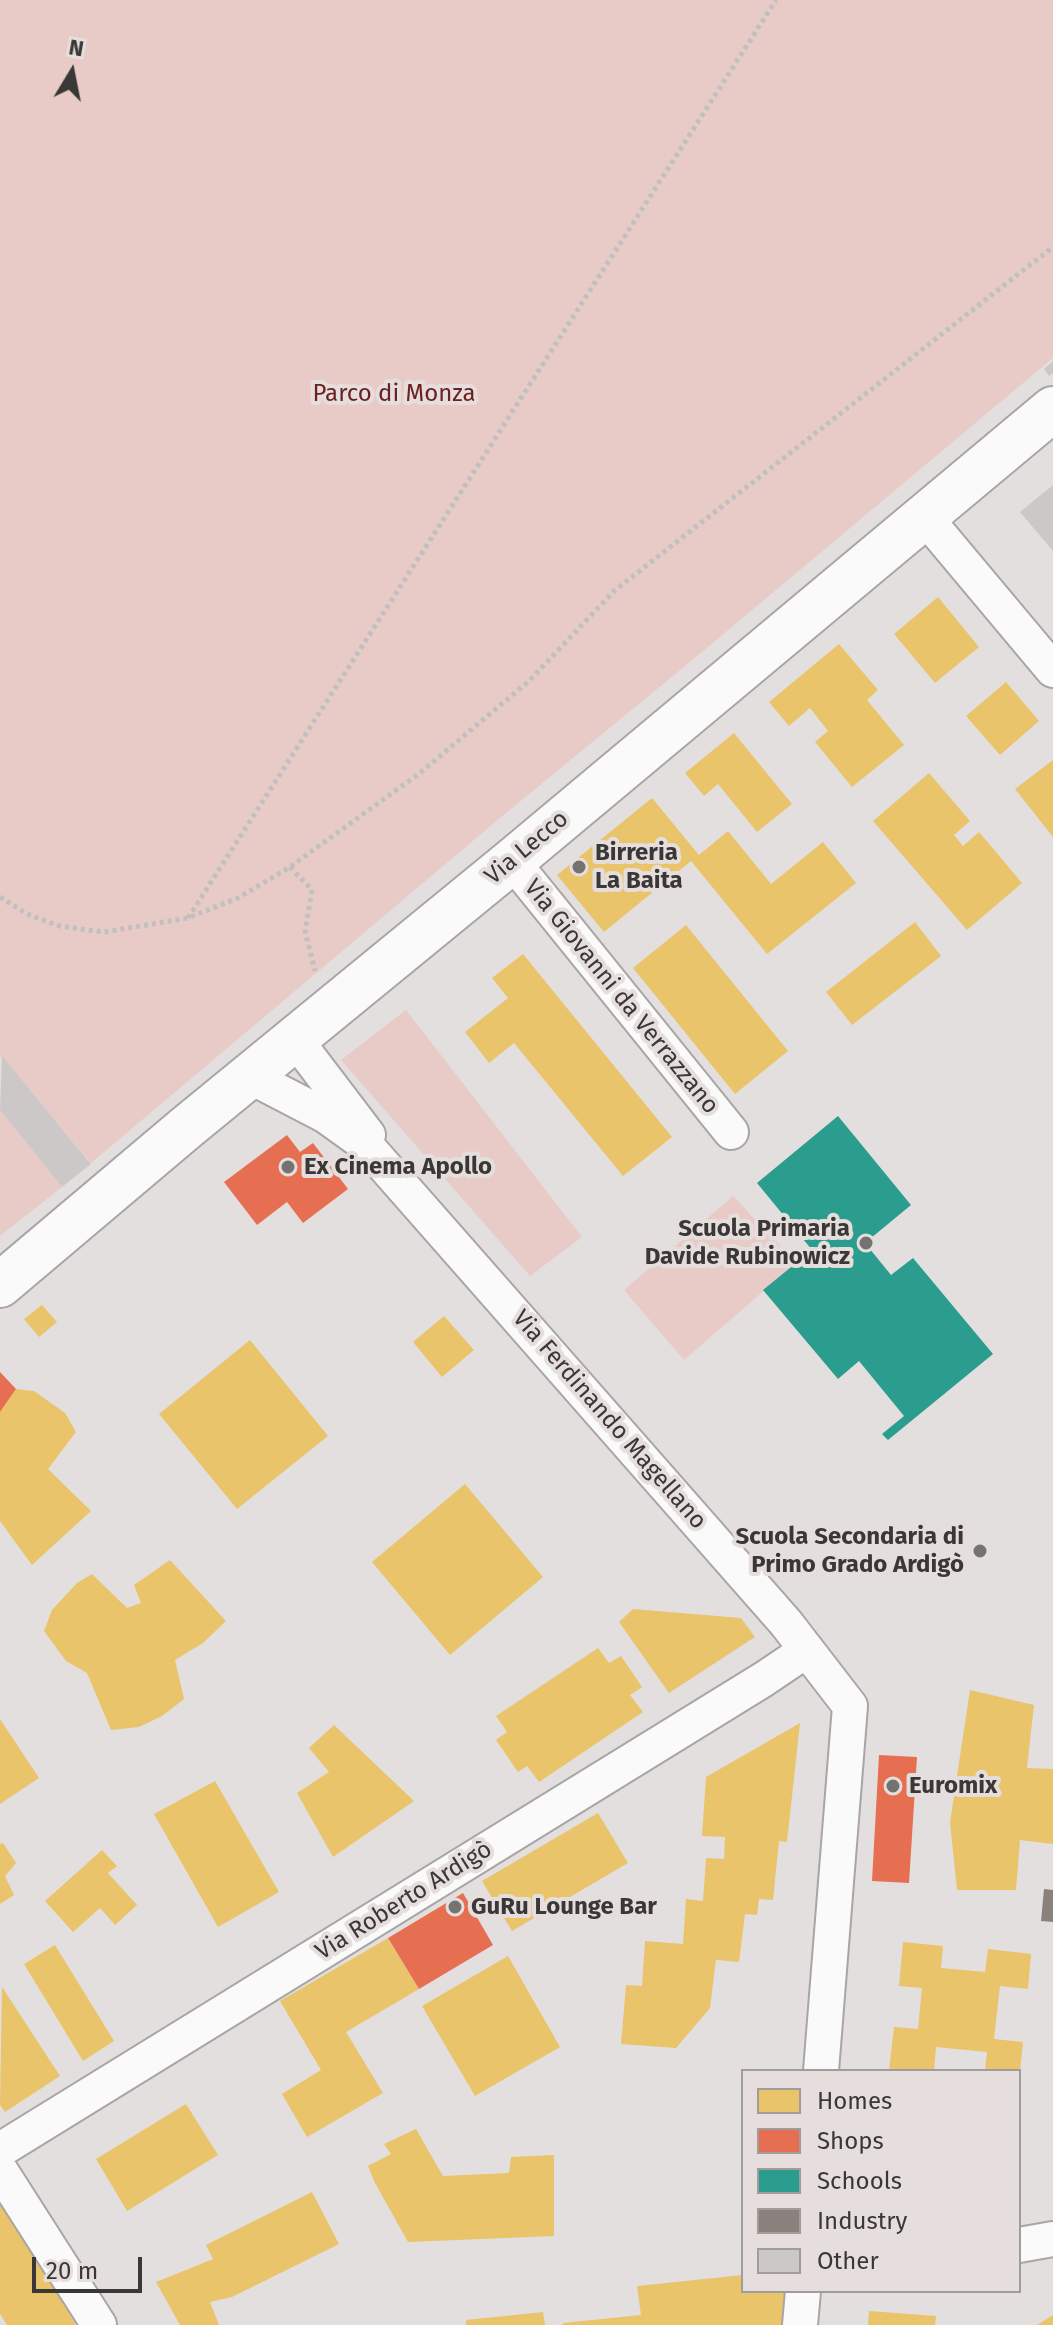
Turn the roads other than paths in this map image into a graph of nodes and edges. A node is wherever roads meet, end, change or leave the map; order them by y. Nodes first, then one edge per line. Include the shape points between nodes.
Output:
1 (1053, 409) edge
2 (924, 516) junction
3 (1053, 670) edge
4 (512, 861) junction
5 (295, 1039) junction
6 (249, 1076) junction
7 (731, 1132) dead end
8 (405, 1188) junction
9 (0, 1285) edge
10 (807, 1650) junction
11 (821, 2069) edge
12 (0, 2150) edge
13 (0, 2170) edge
14 (1053, 2239) edge
15 (1021, 2245) edge
16 (803, 2293) edge
17 (99, 2325) edge
18 (800, 2325) edge

1 - 2 main road, Via Lecco
2 - 3 street
2 - 4 main road, Via Lecco
4 - 5 main road, Via Lecco
4 - 7 street, Via Giovanni da Verrazzano
5 - 6 main road, Via Lecco
5 - 8 street, Via Ferdinando Magellano
6 - 8 street, Via Ferdinando Magellano via 326,1116 365,1144
6 - 9 main road, Via Lecco
8 - 10 street, Via Ferdinando Magellano
10 - 11 street, Via Ferdinando Magellano via 850,1706
10 - 12 street, Via Roberto Ardigò
13 - 17 street
14 - 15 street
16 - 18 street

